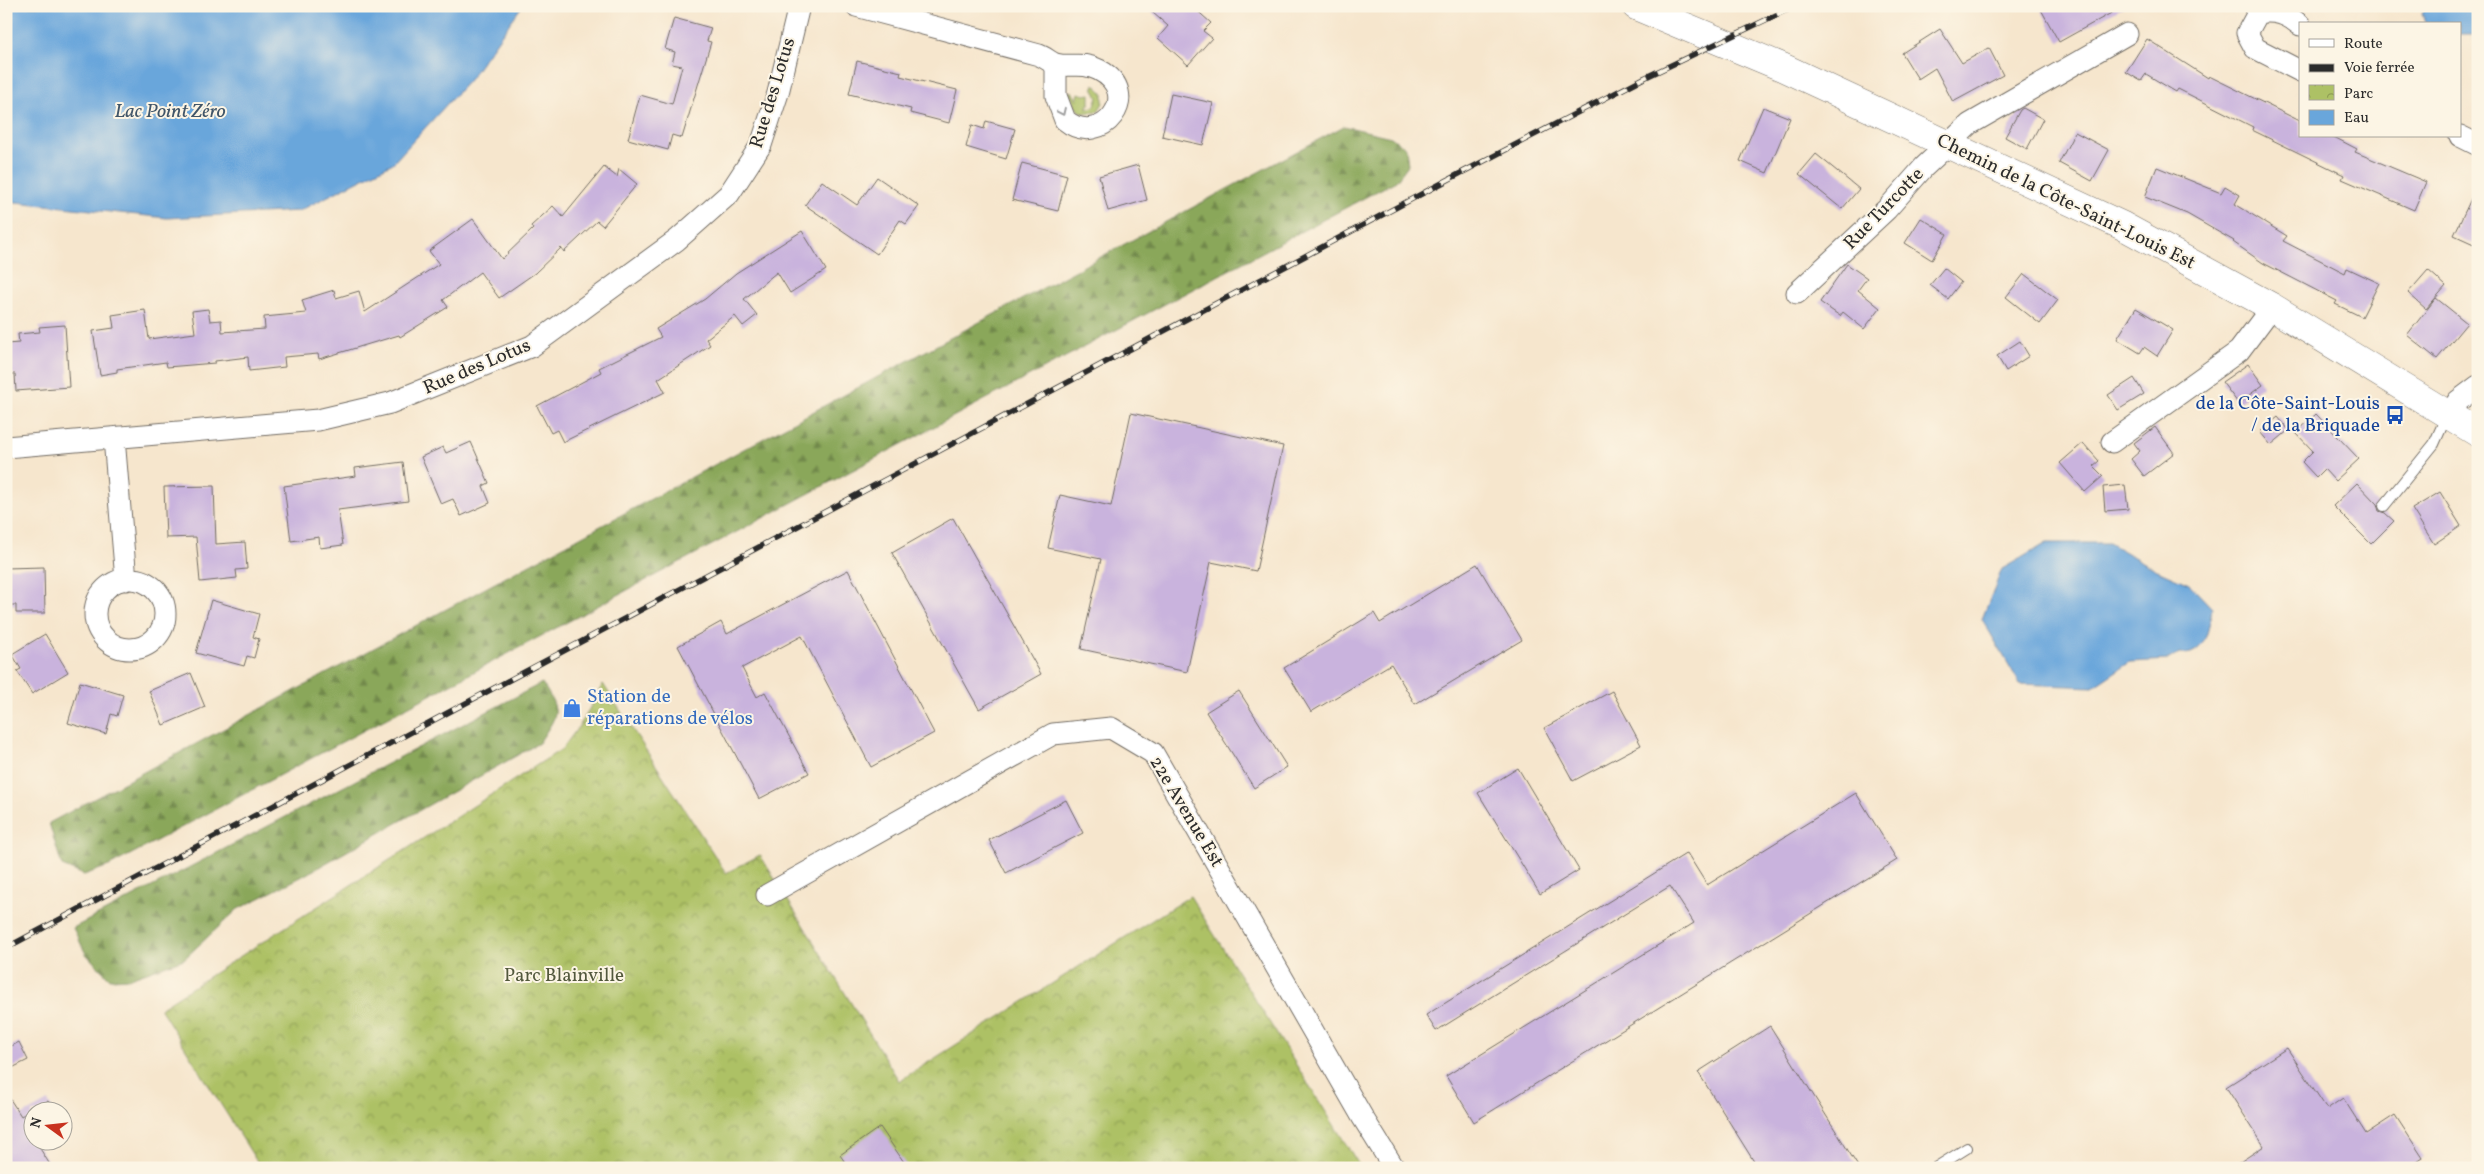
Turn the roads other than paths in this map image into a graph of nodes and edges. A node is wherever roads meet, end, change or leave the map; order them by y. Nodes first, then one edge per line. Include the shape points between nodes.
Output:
1 (799, 6) edge
2 (856, 6) edge
3 (1636, 6) edge
4 (1671, 12) edge
5 (2299, 24) edge
6 (2127, 34) dead end
7 (1056, 64) dead end
8 (2299, 70) edge
9 (2462, 137) edge
10 (1947, 144) junction
11 (2478, 145) edge
12 (1797, 293) dead end
13 (2272, 308) junction
14 (2478, 386) edge
15 (2448, 415) junction
16 (2478, 433) edge
17 (114, 438) junction
18 (2112, 442) dead end
19 (6, 447) edge
20 (2384, 506) dead end
21 (126, 580) dead end
22 (767, 895) dead end
23 (1968, 1148) dead end
24 (1394, 1168) edge
25 (1936, 1168) edge

1 - 17 street, Rue des Lotus via 778,93 761,145 730,194 677,240 532,346 390,403 318,420
2 - 7 street via 1039,55
3 - 4 street, Chemin de la Côte-Saint-Louis Est
4 - 10 street, Chemin de la Côte-Saint-Louis Est
5 - 8 street via 2273,10 2258,13 2247,33 2255,48
6 - 10 street, Rue Turcotte via 1970,124
9 - 11 street
10 - 12 street, Rue Turcotte via 1887,209
10 - 13 street, Chemin de la Côte-Saint-Louis Est via 2116,222
13 - 15 street, Chemin de la Côte-Saint-Louis Est
13 - 18 street via 2239,350
14 - 15 street via 2458,400
15 - 16 street, Chemin de la Côte-Saint-Louis Est
15 - 20 lane via 2434,444
17 - 19 street, Rue des Lotus
17 - 21 street
22 - 24 street, 22e Avenue Est via 1054,734 1111,728 1154,753
23 - 25 lane

